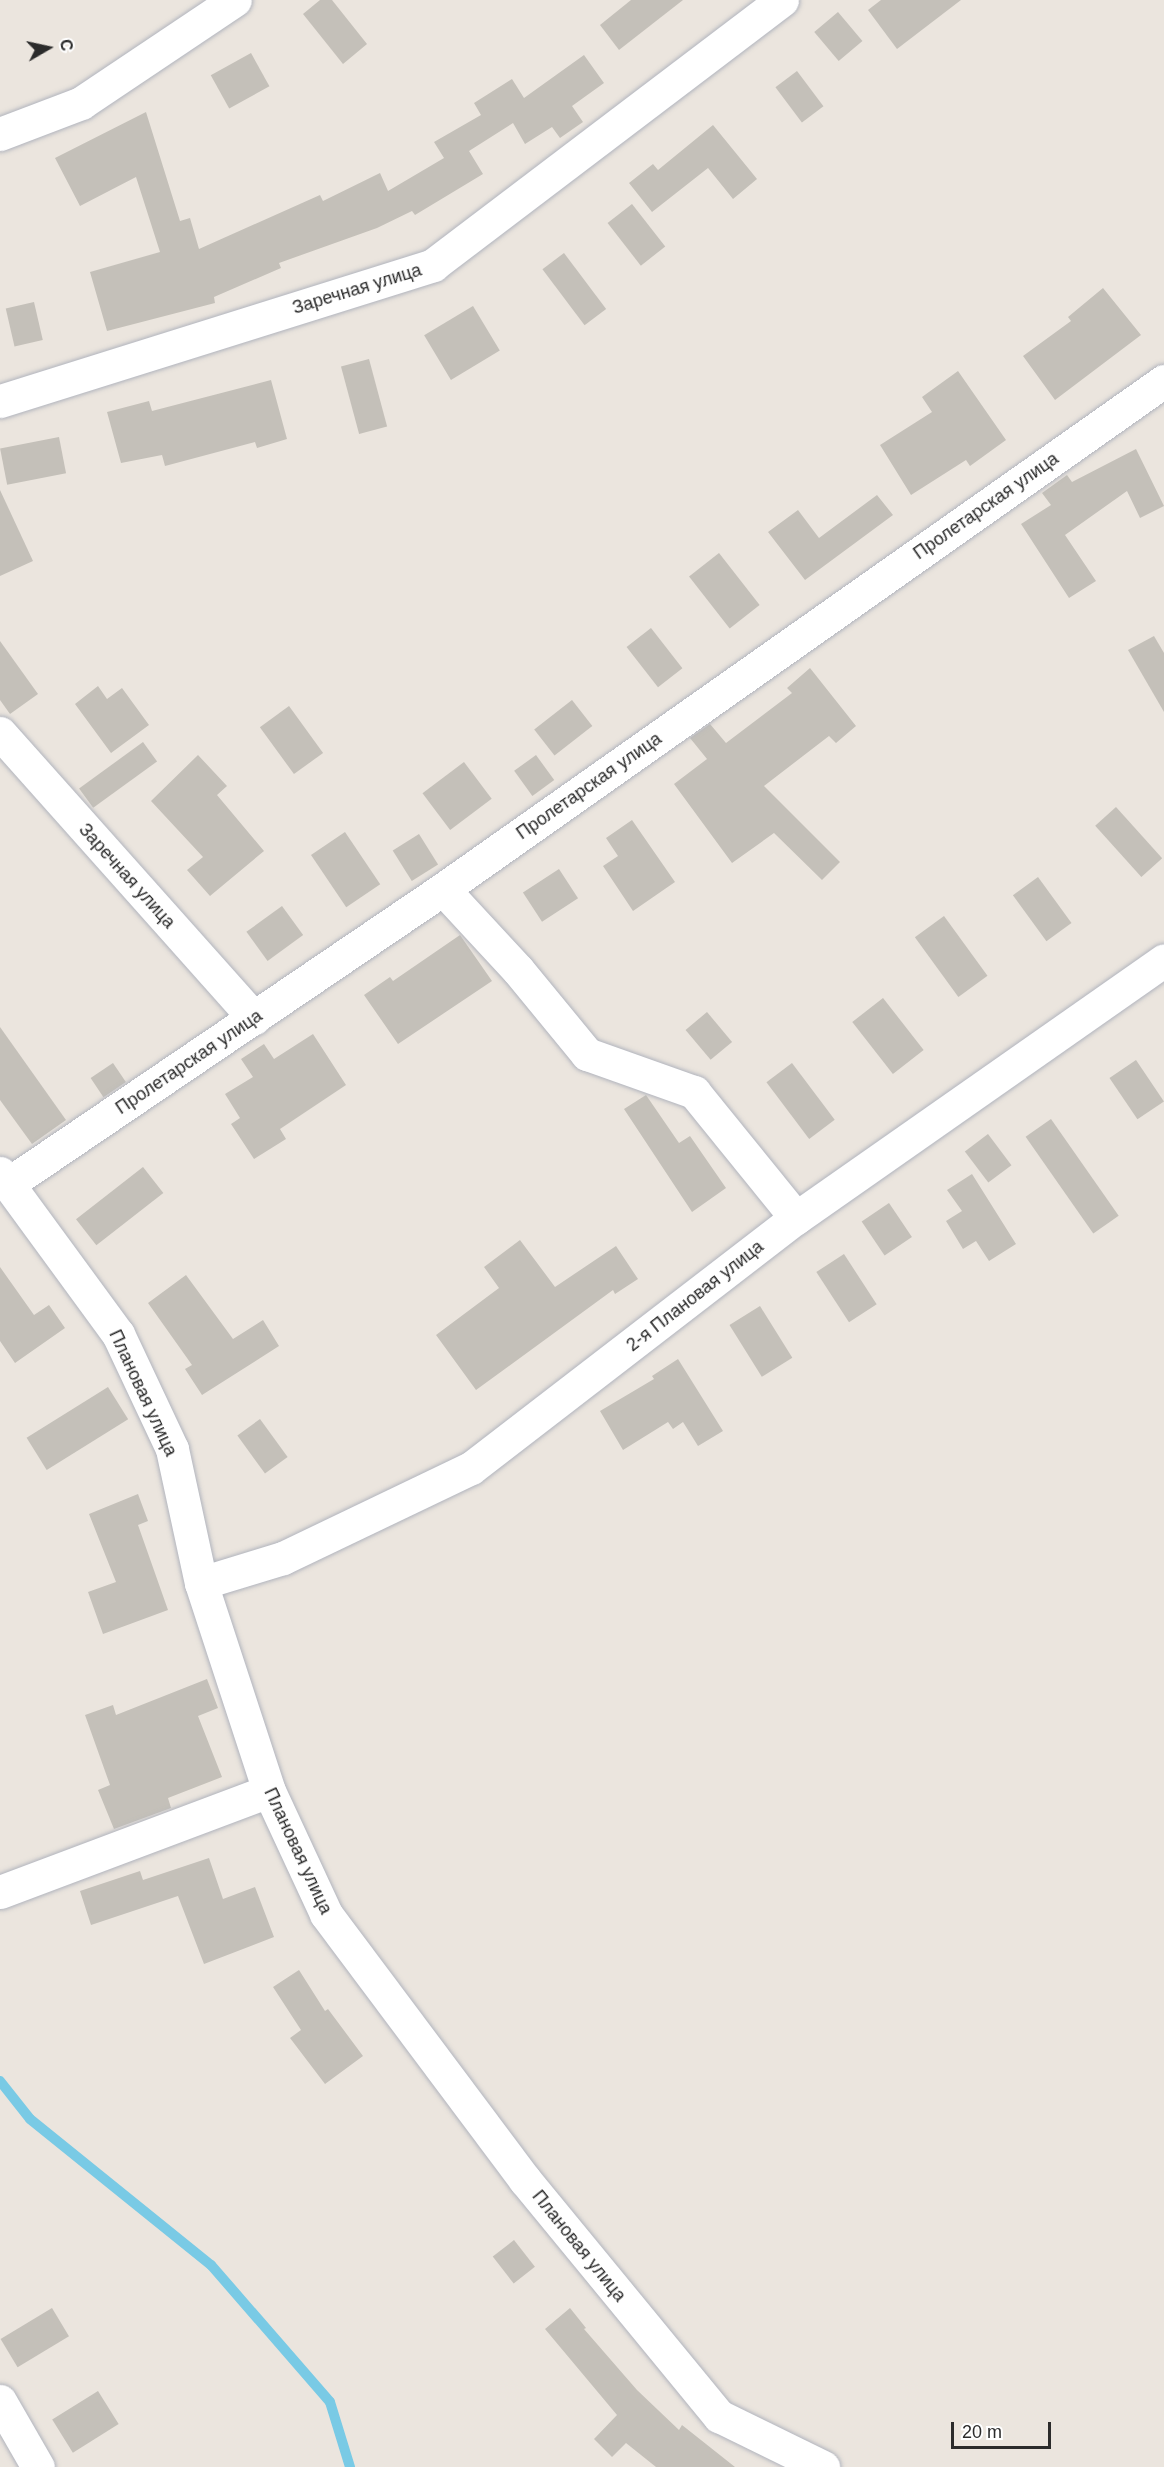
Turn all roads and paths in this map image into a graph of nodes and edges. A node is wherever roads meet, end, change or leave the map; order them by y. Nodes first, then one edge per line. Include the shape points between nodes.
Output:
1 (235, 0) edge
2 (782, 0) edge
3 (0, 134) edge
4 (1164, 381) edge
5 (0, 401) edge
6 (0, 734) edge
7 (443, 889) junction
8 (1164, 960) edge
9 (254, 1018) junction
10 (4, 1179) edge
11 (796, 1218) junction
12 (201, 1583) junction
13 (268, 1791) junction
14 (0, 1892) edge
15 (0, 2401) edge
16 (38, 2467) edge
17 (823, 2467) edge

1 - 3 street via 81,103
2 - 5 street, Заречная улица via 433,265
4 - 7 street, Пролетарская улица
6 - 9 street, Заречная улица
7 - 9 street, Пролетарская улица
7 - 11 street via 518,970 587,1054 694,1092
8 - 11 street, 2-я Плановая улица
9 - 10 street, Пролетарская улица
10 - 12 street, Плановая улица via 118,1334 172,1449
11 - 12 street, 2-я Плановая улица via 471,1468 284,1558
12 - 13 street, Плановая улица
13 - 14 street
13 - 17 street, Плановая улица via 326,1914 540,2198 719,2416
15 - 16 street

